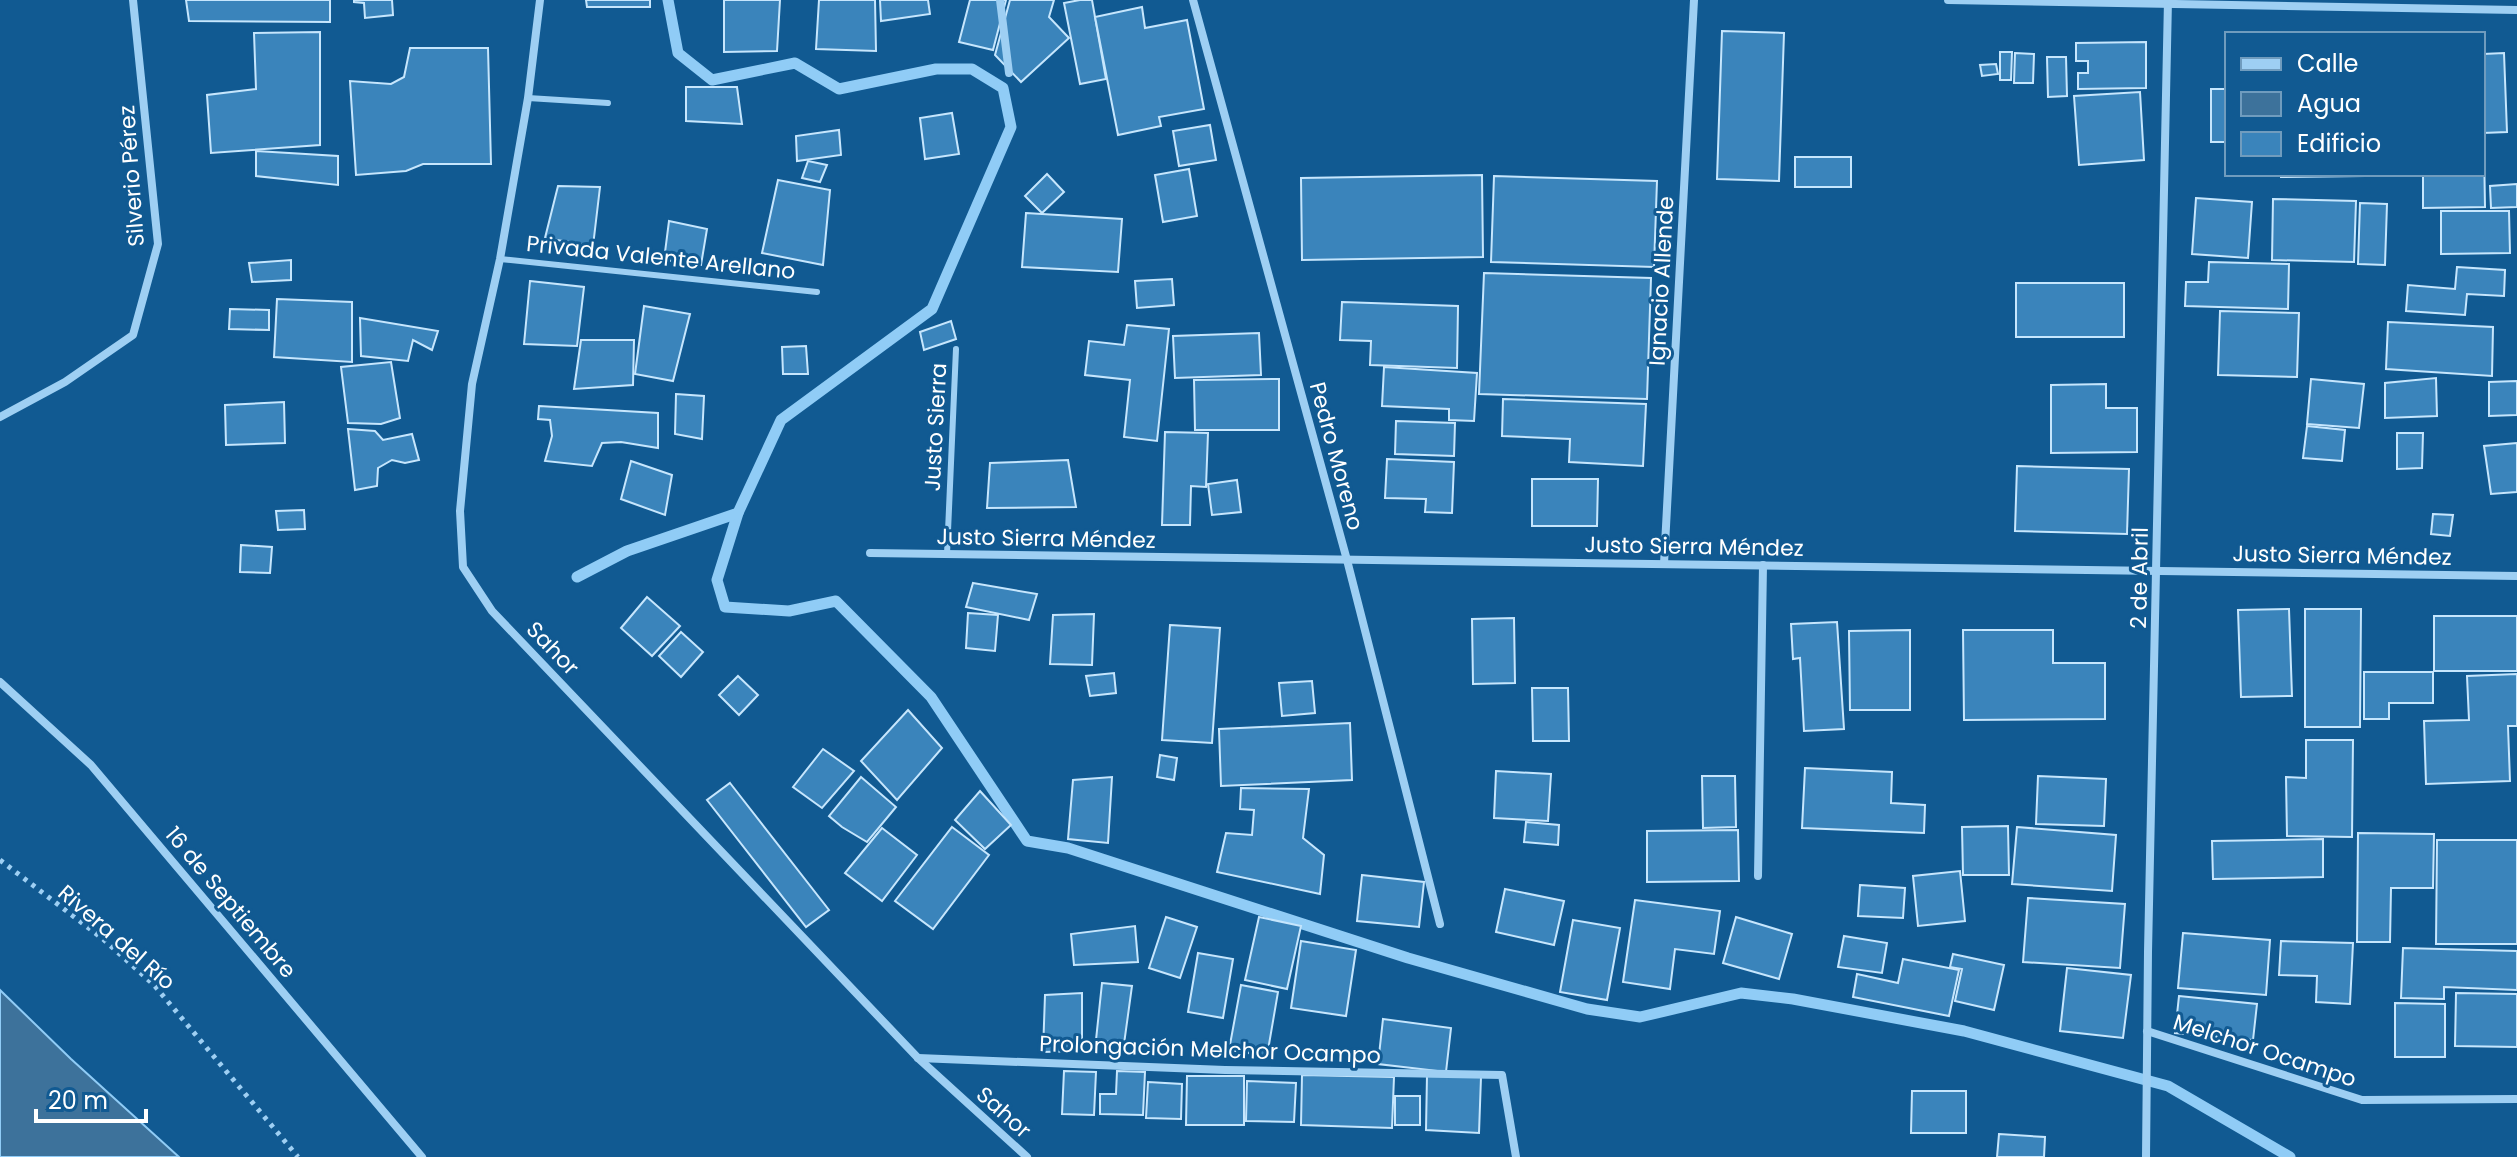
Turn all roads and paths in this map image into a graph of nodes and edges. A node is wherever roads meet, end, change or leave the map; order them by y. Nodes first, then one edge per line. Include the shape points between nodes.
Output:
1 (133, 0) edge
2 (540, 0) edge
3 (1000, 0) edge
4 (1193, 0) edge
5 (1694, 0) edge
6 (1948, 0) edge
7 (2168, 2) edge
8 (2517, 10) edge
9 (1009, 73) dead end
10 (528, 98) junction
11 (608, 103) dead end
12 (500, 259) junction
13 (817, 292) dead end
14 (956, 349) dead end
15 (0, 417) edge
16 (870, 553) dead end
17 (947, 554) junction
18 (1347, 560) junction
19 (1664, 564) junction
20 (1763, 565) junction
21 (2158, 571) junction
22 (2517, 576) edge
23 (0, 682) edge
24 (0, 860) edge
25 (1758, 876) dead end
26 (1440, 924) dead end
27 (2147, 1031) junction
28 (918, 1058) junction
29 (2517, 1099) edge
30 (298, 1157) edge
31 (422, 1157) edge
32 (1027, 1157) edge
33 (1516, 1157) edge
34 (2146, 1157) edge

1 - 15 street, Silverio Pérez via 158,244 133,335 65,382
2 - 10 street, Sahor
3 - 9 street
4 - 18 street, Pedro Moreno
5 - 19 street, Ignacio Allende
6 - 7 street
7 - 8 street
7 - 21 street, 2 de Abril
10 - 11 lane
10 - 12 street, Sahor
12 - 13 lane, Privada Valente Arellano
12 - 28 street, Sahor via 472,384 460,511 463,567 492,611
14 - 17 lane, Justo Sierra
16 - 17 street, Justo Sierra Méndez
17 - 18 street, Justo Sierra Méndez
18 - 19 street, Justo Sierra Méndez
18 - 26 street, Pedro Moreno
19 - 20 street, Justo Sierra Méndez
20 - 21 street, Justo Sierra Méndez
20 - 25 street
21 - 22 street, Justo Sierra Méndez
21 - 27 street, 2 de Abril
23 - 31 street, 16 de Septiembre via 91,765
24 - 30 path, Rivera del Río via 154,985
27 - 29 street, Melchor Ocampo via 2362,1100
27 - 34 street, 2 de Abril
28 - 32 street, Sahor
28 - 33 street, Prolongación Melchor Ocampo via 1502,1075

